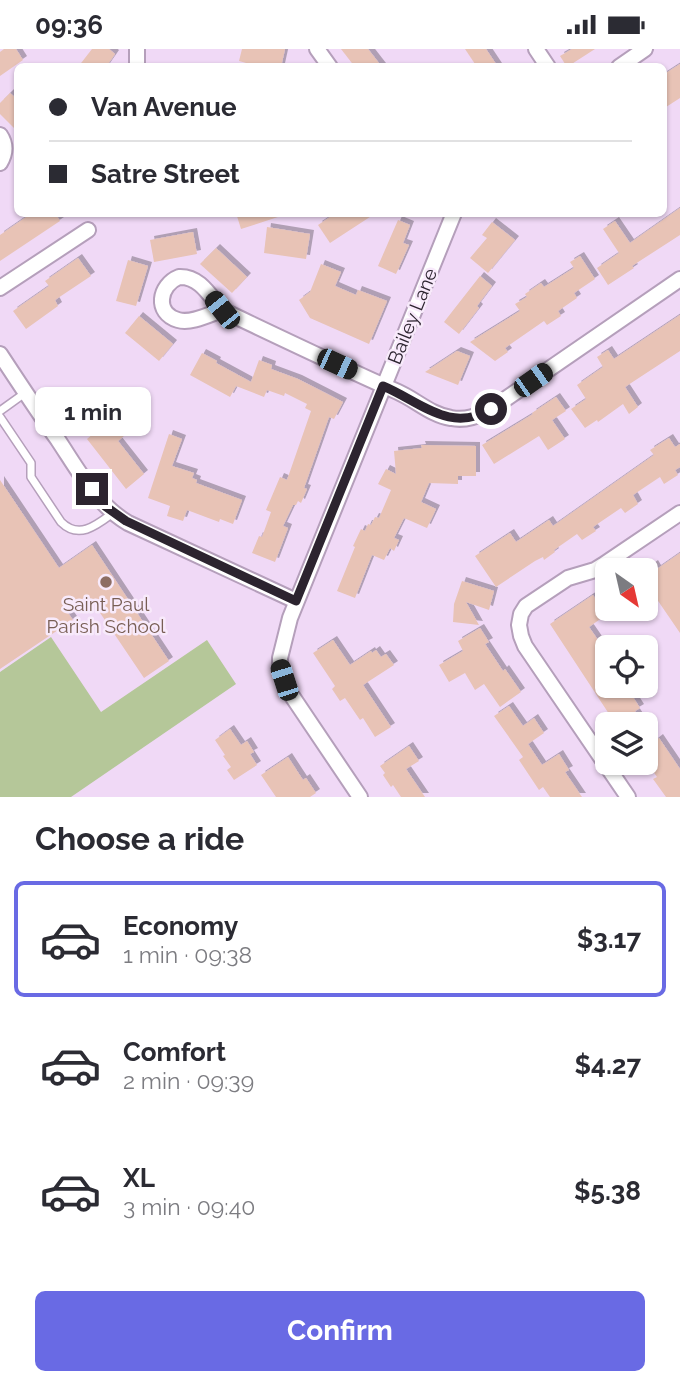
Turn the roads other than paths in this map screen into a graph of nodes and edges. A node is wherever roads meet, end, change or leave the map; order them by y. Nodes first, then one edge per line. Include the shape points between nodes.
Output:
1 (645, 49) edge
2 (625, 63) edge
3 (0, 135) edge
4 (0, 163) edge
5 (452, 217) edge
6 (88, 230) dead end
7 (680, 279) edge
8 (0, 288) edge
9 (222, 310) dead end
10 (0, 354) edge
11 (383, 386) junction
12 (26, 393) junction
13 (0, 411) edge
14 (0, 417) edge
15 (113, 513) junction
16 (680, 514) edge
17 (296, 601) junction
18 (359, 797) edge
19 (628, 797) edge

1 - 2 street
3 - 4 street via 5,151
5 - 11 street, Bailey Lane
6 - 8 street
7 - 11 street via 476,417 440,415
9 - 11 street
10 - 12 street
11 - 17 street, Bailey Lane
12 - 13 lane
12 - 15 street
14 - 15 lane via 31,463 31,477 66,527 88,529
15 - 17 street
16 - 19 street via 599,568 568,578 521,614 523,641
17 - 18 street, Bailey Lane via 280,667 290,693

